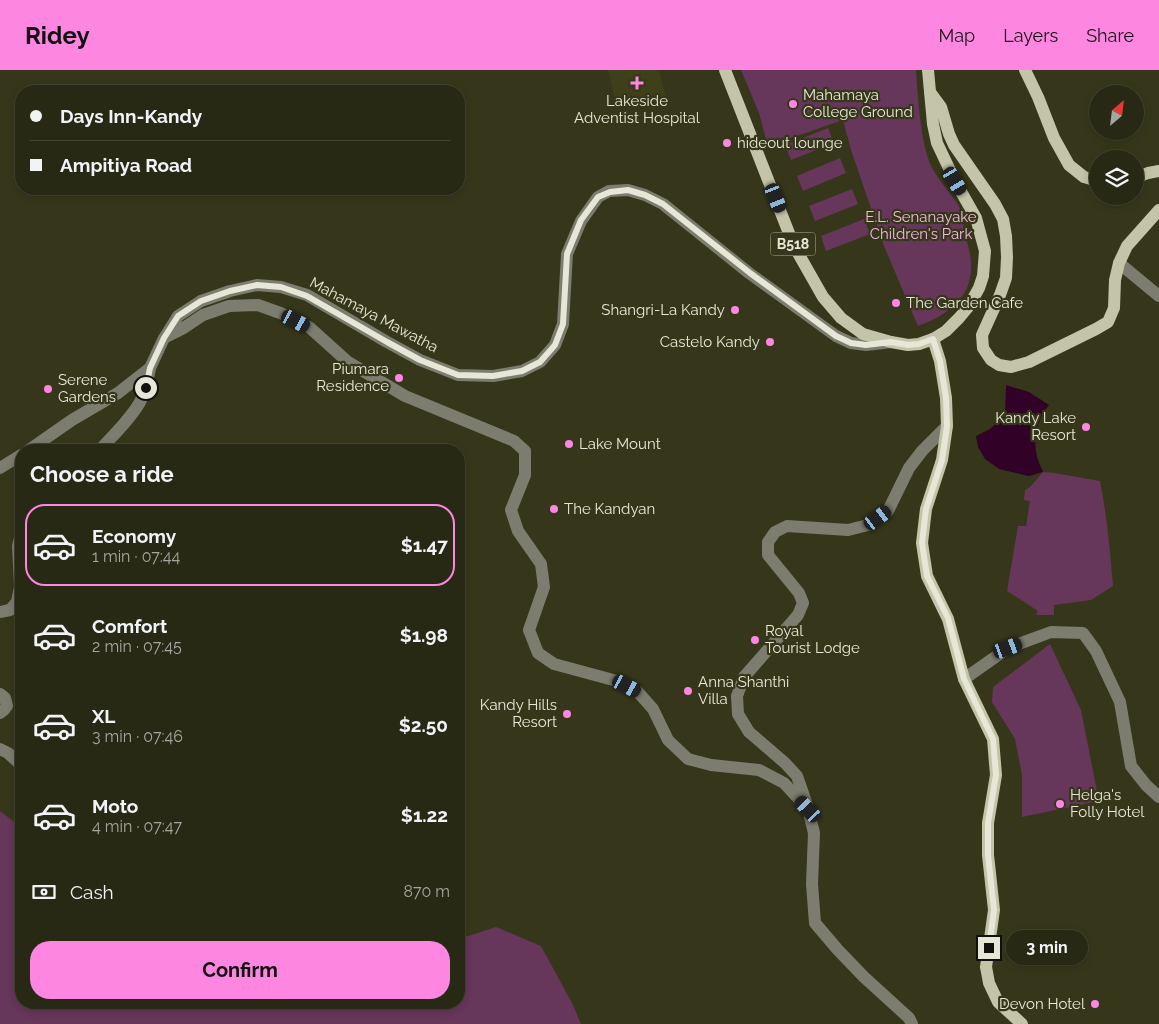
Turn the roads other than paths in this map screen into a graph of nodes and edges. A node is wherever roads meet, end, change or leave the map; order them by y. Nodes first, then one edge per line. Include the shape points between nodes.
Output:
1 (725, 70) edge
2 (928, 70) edge
3 (1025, 70) edge
4 (930, 90) junction
5 (1159, 171) edge
6 (1144, 175) edge
7 (1089, 178) edge
8 (1159, 210) edge
9 (1119, 263) junction
10 (1159, 296) edge
11 (164, 338) junction
12 (933, 339) junction
13 (891, 342) junction
14 (150, 368) junction
15 (947, 426) junction
16 (38, 444) edge
17 (105, 444) edge
18 (15, 459) edge
19 (0, 468) edge
20 (15, 604) edge
21 (0, 612) edge
22 (964, 679) junction
23 (0, 694) edge
24 (0, 713) edge
25 (0, 749) edge
26 (15, 759) edge
27 (1159, 797) edge
28 (808, 809) junction
29 (912, 1024) edge
30 (1022, 1024) edge

1 - 13 main road, B518 via 794,246 823,297 841,318 863,334
2 - 4 main road
3 - 7 main road via 1069,165
4 - 9 main road via 941,107 954,145 1003,220 1006,278 982,335 983,348 991,360 1010,366 1029,362 1108,322 1114,308
4 - 12 main road via 937,142 976,218 985,252 983,276 969,306
5 - 6 main road
8 - 9 main road via 1127,246
9 - 10 street
11 - 13 street, Mahamaya Mawatha via 178,316 201,301 257,285 281,287 307,296 420,360 458,375 493,376 522,371 540,362 555,345 561,331 567,254 581,220 598,197 628,190 663,204 836,336 866,345
11 - 14 street, Mahamaya Mawatha
11 - 28 street via 203,315 229,306 258,305 309,328 348,362 405,396 514,441 525,451 525,475 510,510 518,531 541,564 544,587 530,630 538,653 554,664 617,681 637,692 653,709 668,740 688,758 711,765 759,770 784,783
12 - 13 main road, B518 via 908,345
12 - 15 main road via 946,398
14 - 16 street via 118,393
14 - 17 street, Mahamaya Mawatha via 140,403
15 - 22 main road via 942,460 926,509 922,543 927,576 948,618
15 - 28 street via 909,468 888,511 868,526 848,530 787,526 775,532 768,542 768,554 799,593 803,603 798,615 744,677 737,696 738,714 748,732 797,776
18 - 19 street
20 - 21 street via 10,610
22 - 27 street via 1008,648 1051,632 1083,633 1096,651 1120,702 1131,766
22 - 30 main road via 993,739 996,766 988,823 994,910 986,967 998,1002
23 - 24 street via 7,706
25 - 26 street
28 - 29 street via 814,833 812,884 815,923

